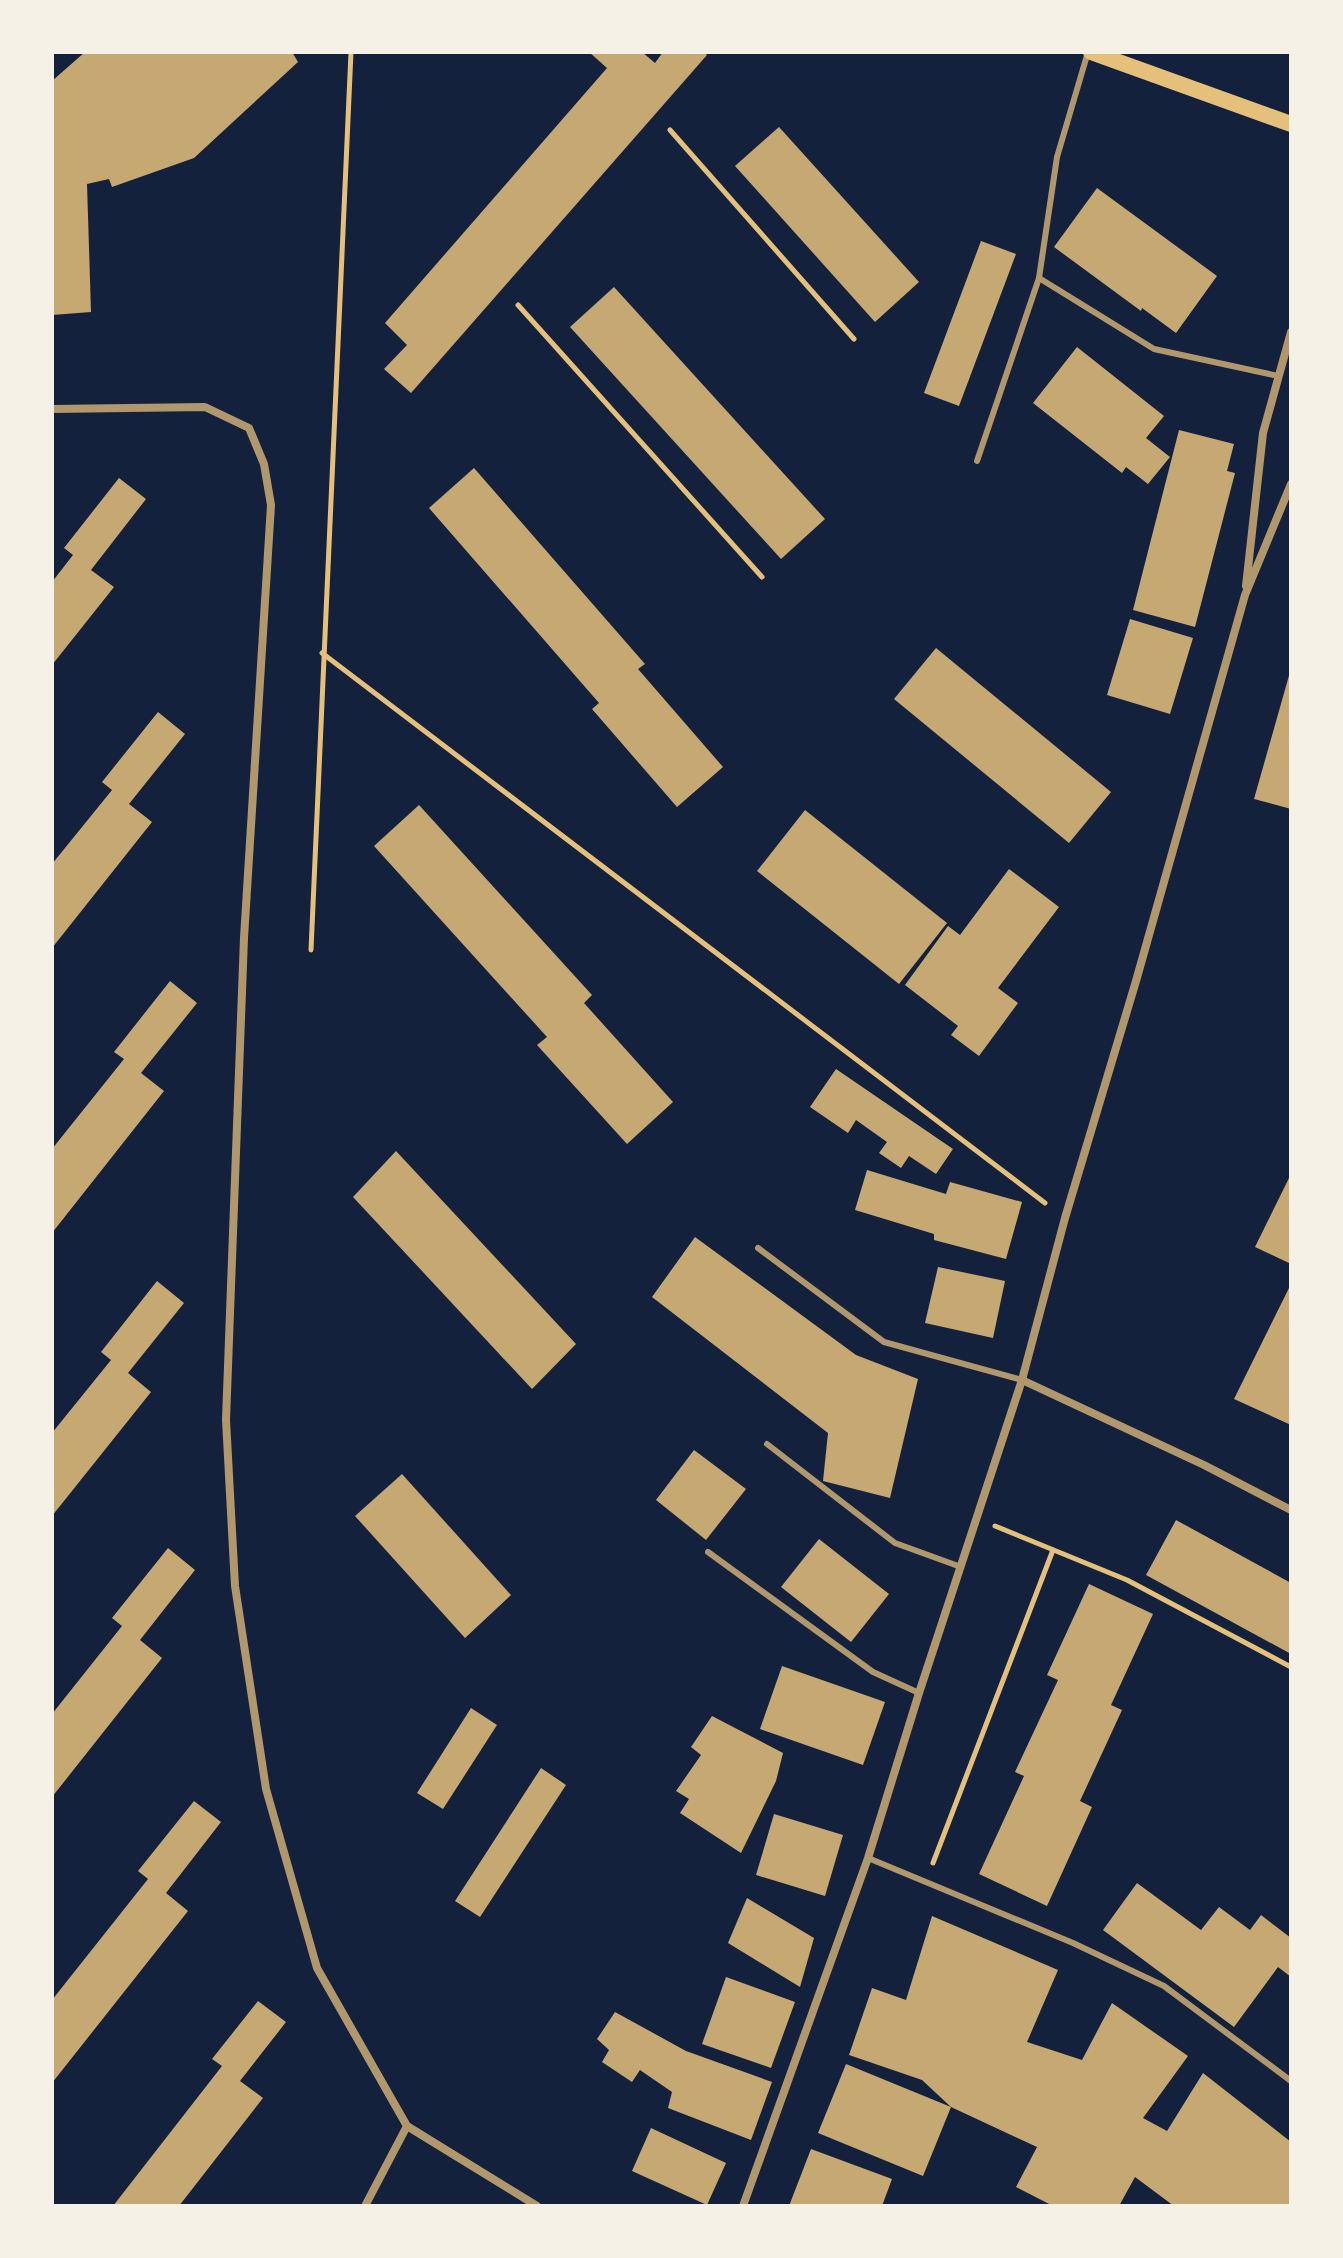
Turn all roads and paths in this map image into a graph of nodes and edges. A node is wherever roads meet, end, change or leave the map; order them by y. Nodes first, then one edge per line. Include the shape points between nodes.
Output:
1 (351, 52) edge
2 (1089, 52) edge
3 (1291, 124) edge
4 (670, 130) dead end
5 (1039, 278) junction
6 (518, 305) dead end
7 (1291, 332) edge
8 (854, 339) dead end
9 (1278, 376) junction
10 (52, 409) edge
11 (977, 461) dead end
12 (1291, 484) edge
13 (762, 577) dead end
14 (1245, 595) junction
15 (322, 653) junction
16 (311, 950) dead end
17 (1065, 1218) junction
18 (758, 1248) dead end
19 (1022, 1380) junction
20 (767, 1444) dead end
21 (1291, 1510) edge
22 (976, 1518) junction
23 (1053, 1550) junction
24 (708, 1552) dead end
25 (961, 1567) junction
26 (1291, 1667) edge
27 (919, 1693) junction
28 (868, 1858) junction
29 (926, 1883) junction
30 (1291, 2081) edge
31 (407, 2126) junction
32 (365, 2206) edge
33 (537, 2206) edge
34 (743, 2206) edge

1 - 15 path
2 - 3 main road
2 - 5 lane via 1057,157
4 - 8 path
5 - 9 lane via 1154,349
5 - 11 lane
6 - 13 path
7 - 9 street
9 - 14 street via 1263,433
10 - 31 street via 205,407 249,428 264,464 271,505 244,938 226,1420 235,1586 266,1789 317,1968
12 - 14 street
14 - 17 street
15 - 16 path
15 - 17 path
17 - 19 street
18 - 19 lane via 884,1342
19 - 21 street
19 - 22 street
20 - 25 lane via 895,1543
22 - 23 path
22 - 25 street
23 - 26 path via 1127,1580
23 - 29 path
24 - 27 lane via 873,1672
25 - 27 street
27 - 28 street
28 - 29 lane
28 - 34 street
29 - 30 lane via 1164,1986
31 - 32 street
31 - 33 street

